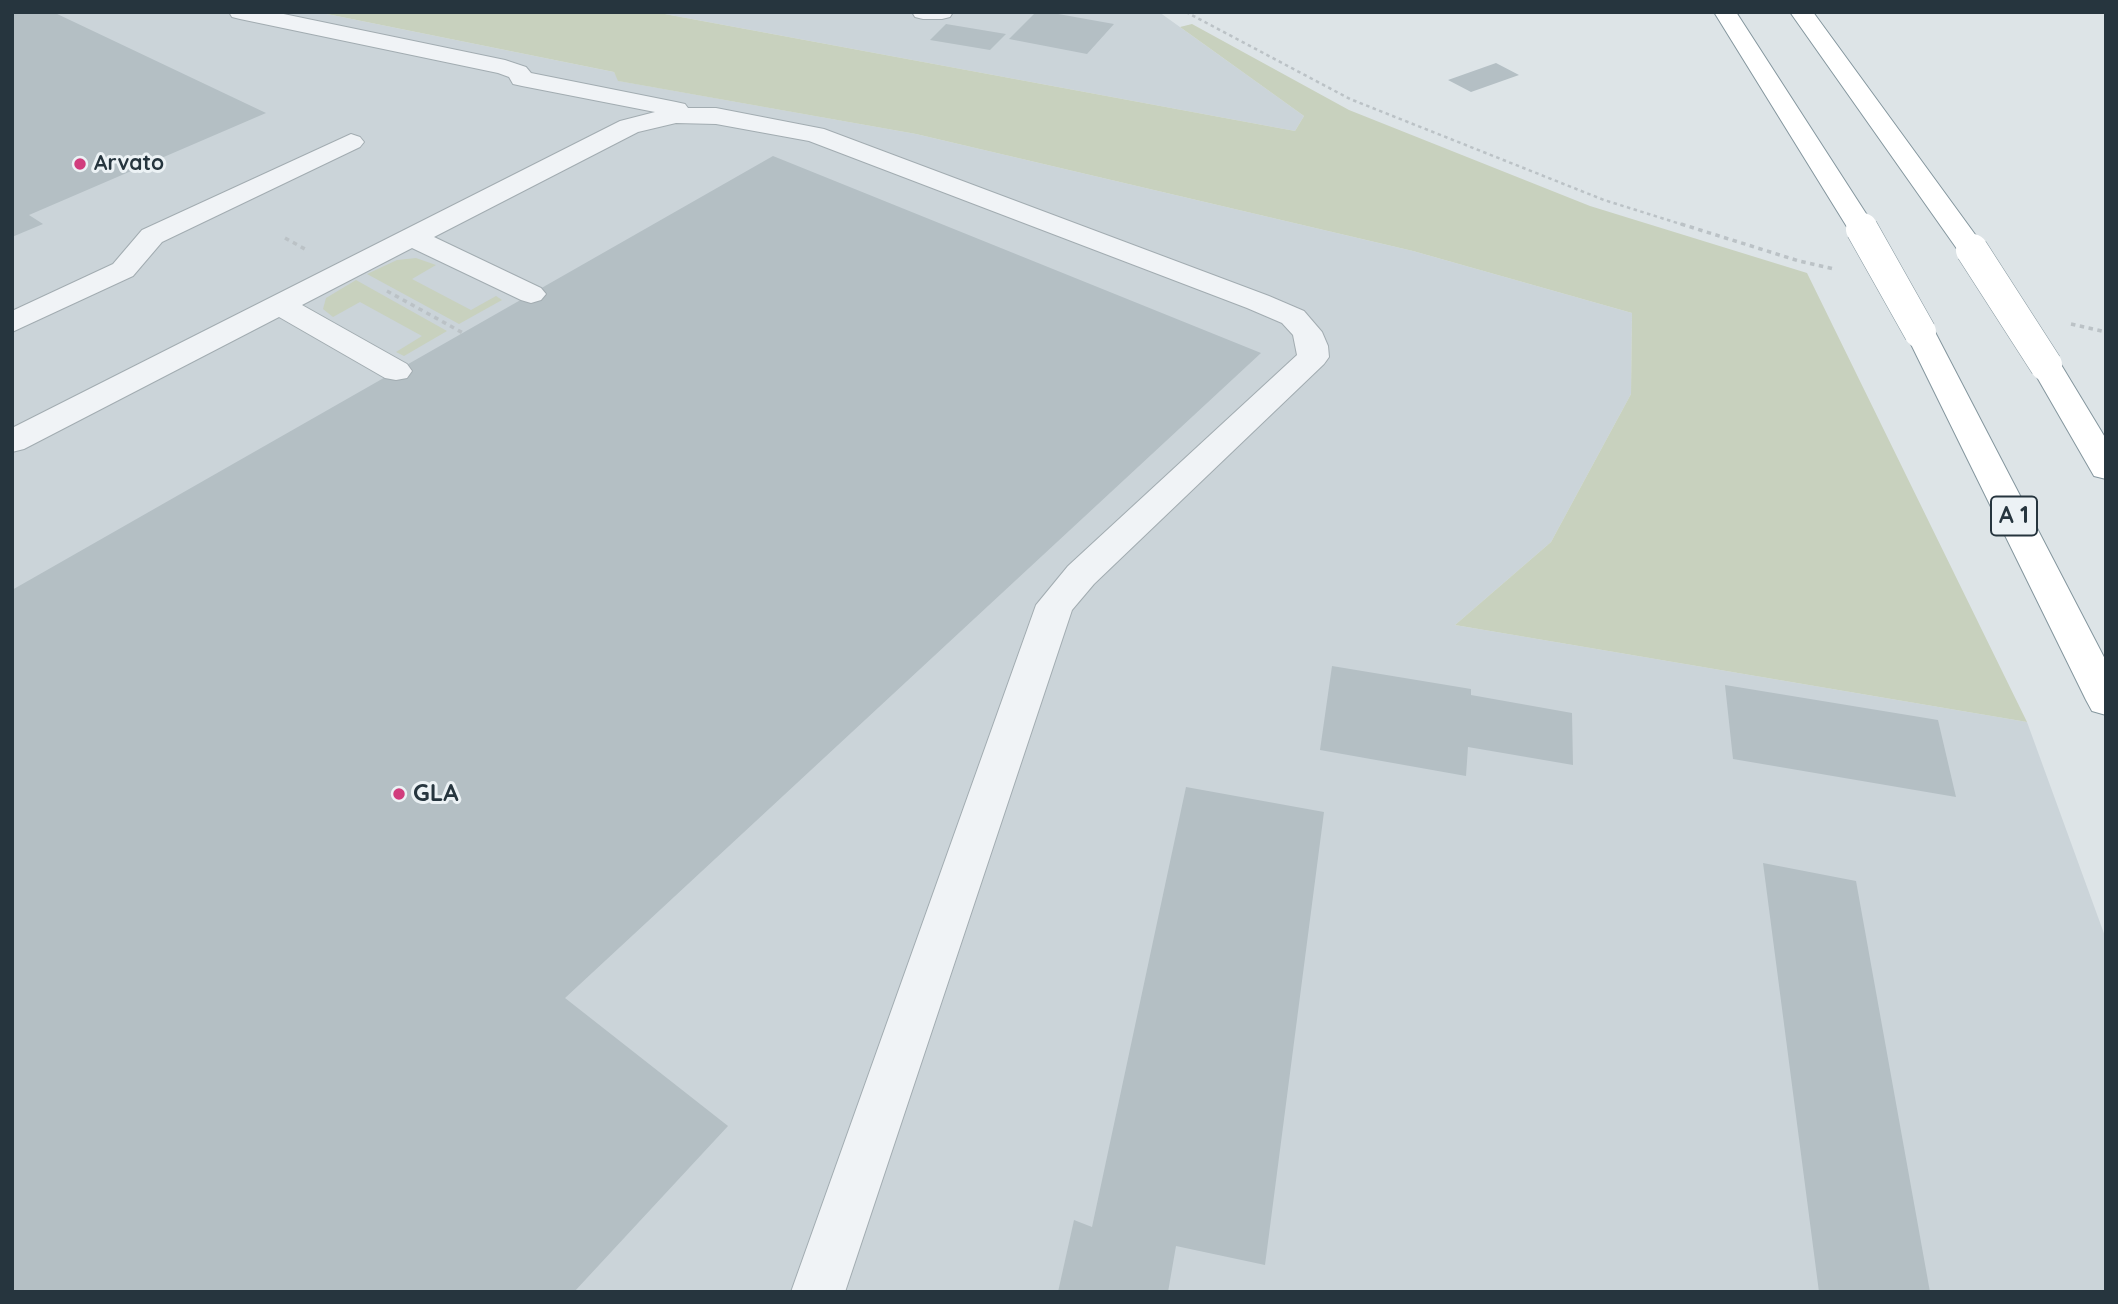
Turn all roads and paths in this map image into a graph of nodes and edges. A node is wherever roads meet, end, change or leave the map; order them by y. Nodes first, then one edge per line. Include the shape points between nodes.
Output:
1 (240, 12) edge
2 (923, 12) edge
3 (942, 12) edge
4 (1186, 12) edge
5 (1725, 12) edge
6 (1801, 12) edge
7 (716, 116) junction
8 (351, 142) dead end
9 (411, 237) junction
10 (285, 239) dead end
11 (301, 247) dead end
12 (348, 270) junction
13 (1837, 270) dead end
14 (531, 294) dead end
15 (279, 305) junction
16 (12, 323) edge
17 (463, 333) dead end
18 (396, 371) dead end
19 (12, 442) edge
20 (2106, 468) edge
21 (2106, 700) edge
22 (818, 1292) edge

1 - 7 lane via 505,67 522,79
2 - 3 lane
4 - 13 path via 1350,99 1454,142 1604,200
5 - 21 highway, A 1, bridge via 1862,229 1920,332
6 - 20 highway, bridge via 1972,250
7 - 9 lane via 676,115 629,126
7 - 22 lane via 814,134 1258,302 1293,317 1313,346 1313,356 1081,575 1055,605
8 - 16 lane via 152,236 122,270
9 - 12 lane
9 - 14 lane
10 - 11 path
12 - 15 lane
12 - 17 path
15 - 18 lane
15 - 19 lane

